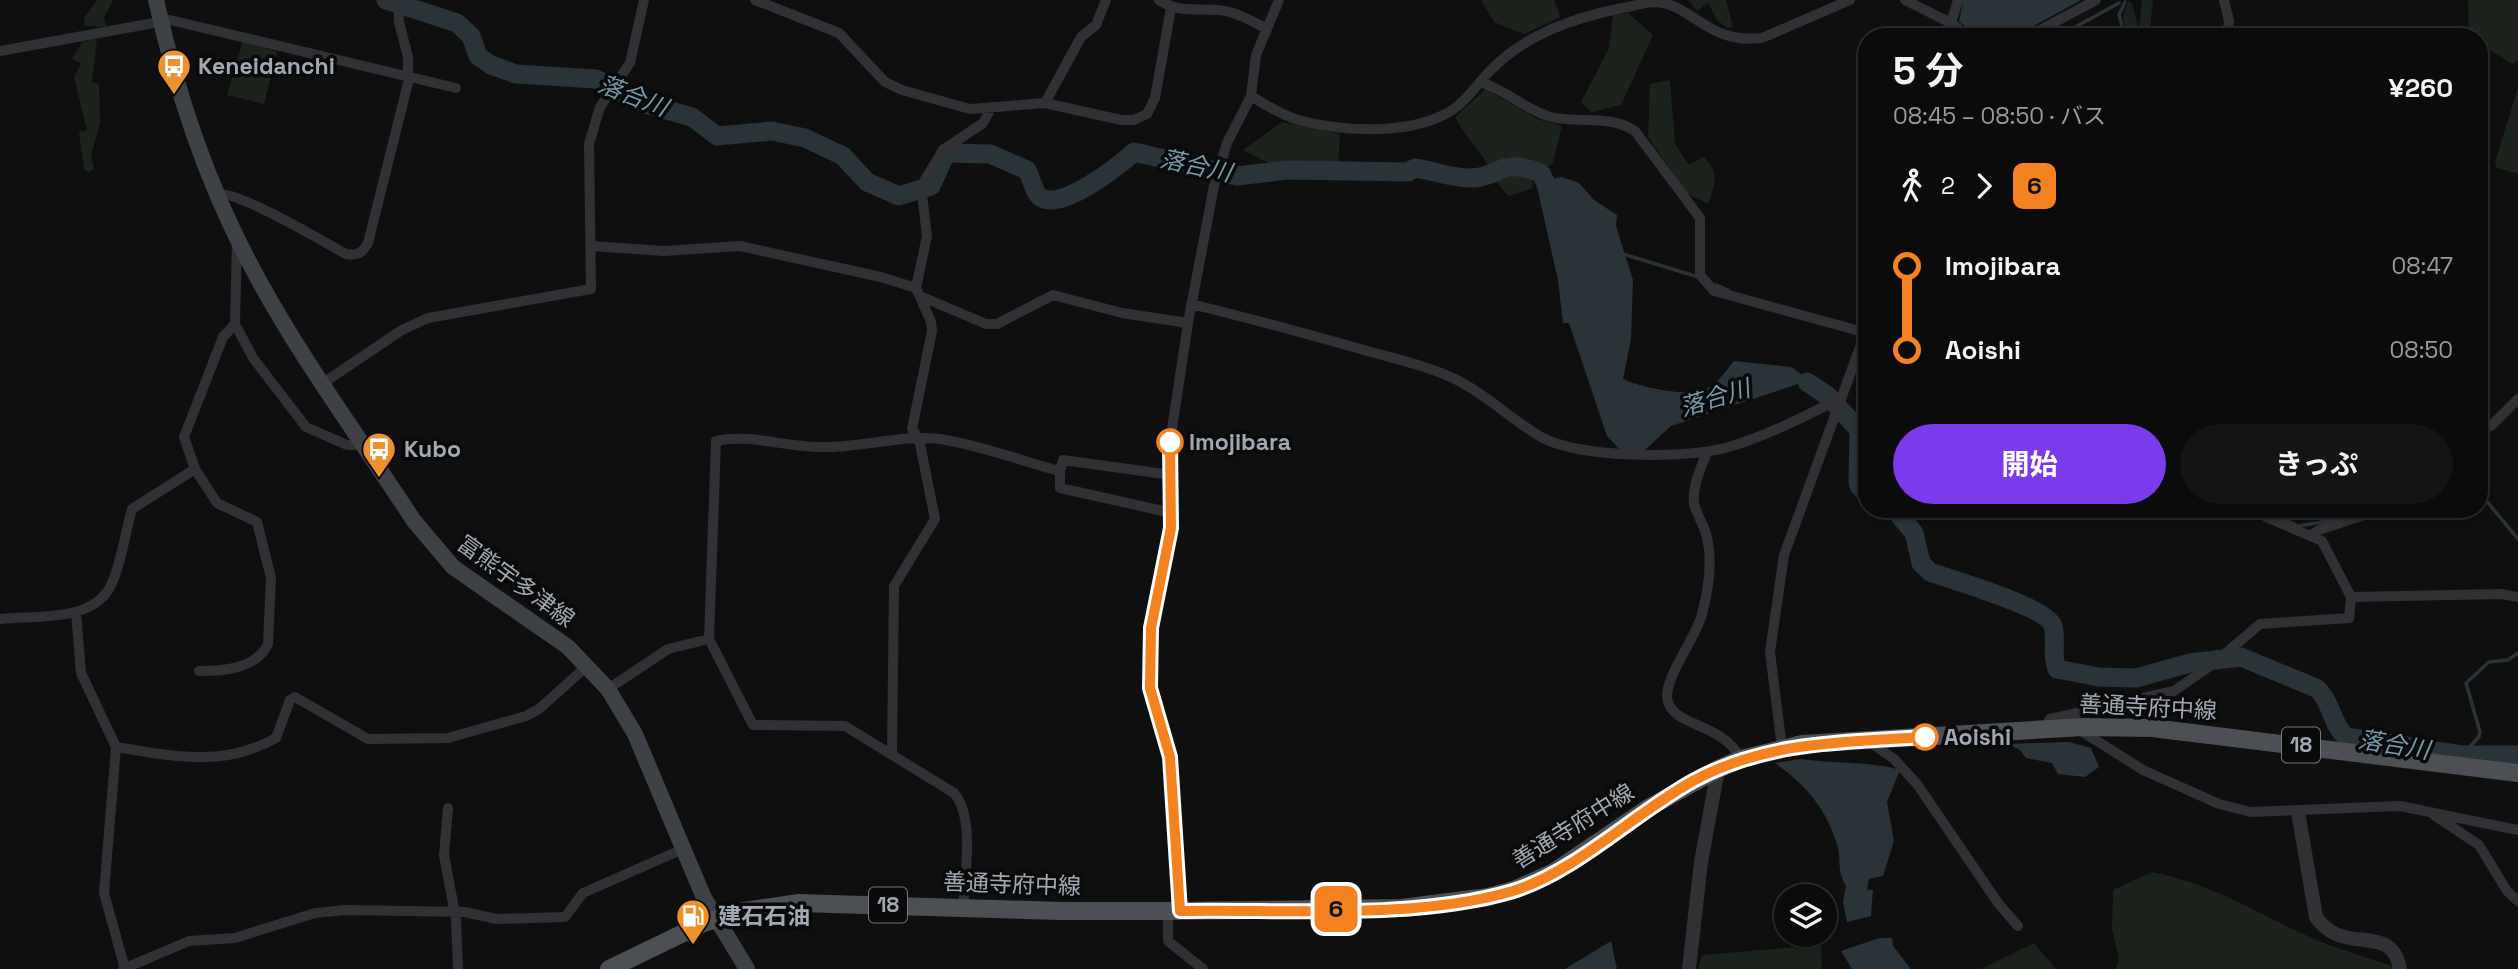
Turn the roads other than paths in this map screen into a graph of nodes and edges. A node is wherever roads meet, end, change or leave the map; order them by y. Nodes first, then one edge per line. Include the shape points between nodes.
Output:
1 (156, 0) edge
2 (644, 0) edge
3 (755, 0) edge
4 (1106, 0) edge
5 (1159, 0) edge
6 (1279, 0) edge
7 (1850, 0) edge
8 (1905, 0) edge
9 (1958, 0) edge
10 (2096, 0) edge
11 (2224, 0) edge
12 (397, 5) edge
13 (1171, 8) junction
14 (160, 21) junction
15 (1265, 28) junction
16 (1952, 28) edge
17 (1954, 28) edge
18 (2044, 28) edge
19 (2228, 28) edge
20 (0, 51) edge
21 (408, 76) junction
22 (1483, 83) junction
23 (456, 88) dead end
24 (1251, 96) junction
25 (1045, 103) junction
26 (991, 108) junction
27 (217, 194) junction
28 (237, 239) junction
29 (592, 246) junction
30 (918, 292) junction
31 (1191, 304) junction
32 (1188, 323) junction
33 (235, 324) junction
34 (1858, 329) edge
35 (1858, 354) edge
36 (323, 383) junction
37 (2518, 399) edge
38 (1838, 404) junction
39 (2488, 427) edge
40 (359, 438) junction
41 (919, 439) junction
42 (1707, 452) junction
43 (195, 468) junction
44 (1060, 471) junction
45 (1171, 475) junction
46 (1172, 513) junction
47 (2269, 518) edge
48 (2355, 518) edge
49 (2313, 534) junction
50 (2351, 597) junction
51 (2518, 597) edge
52 (76, 612) junction
53 (0, 619) edge
54 (709, 639) junction
55 (588, 665) junction
56 (199, 671) dead end
57 (608, 689) junction
58 (2082, 725) junction
59 (2044, 729) junction
60 (1867, 740) junction
61 (116, 747) junction
62 (1782, 748) junction
63 (892, 752) junction
64 (1741, 759) junction
65 (1718, 769) junction
66 (2518, 773) edge
67 (449, 808) dead end
68 (2298, 812) junction
69 (2428, 812) junction
70 (2518, 830) edge
71 (683, 849) junction
72 (2518, 901) edge
73 (963, 907) junction
74 (1174, 911) junction
75 (454, 914) junction
76 (717, 919) junction
77 (2018, 926) dead end
78 (124, 969) edge
79 (458, 969) edge
80 (609, 969) edge
81 (747, 969) edge
82 (1203, 969) edge
83 (1689, 969) edge
84 (2400, 969) edge

1 - 14 main road, 富熊宇多津線
2 - 29 street via 630,63 600,107 589,144
3 - 26 street via 839,33 885,82 902,90 970,109
4 - 25 street via 1096,25 1081,37
5 - 13 street
6 - 15 street
7 - 22 street via 1762,38 1746,40 1732,39 1671,6 1653,2 1580,17 1507,56
8 - 16 street
9 - 17 street
10 - 18 street
11 - 19 street
12 - 21 street
13 - 15 street via 1227,11
13 - 25 street via 1155,98 1147,114 1121,121
14 - 20 street
14 - 21 street via 181,21
14 - 27 main road, 富熊宇多津線 via 180,93
15 - 24 street
21 - 23 street
21 - 27 street via 368,243 362,252 346,254 243,201
22 - 24 street via 1453,110 1423,124 1366,128 1299,120
22 - 34 street via 1549,116 1602,119 1635,131 1700,218 1700,275 1714,291
24 - 31 street via 1219,166
25 - 26 street
26 - 30 street via 983,123 943,150 921,189 927,236
27 - 28 main road, 富熊宇多津線
28 - 33 street
28 - 36 main road, 富熊宇多津線
29 - 30 street via 664,251 740,246 881,277
29 - 36 street via 591,289 428,318
30 - 32 street via 986,324 997,324 1053,295 1122,313
30 - 41 street via 932,331 912,429
31 - 32 street
31 - 42 street via 1291,328 1457,380 1542,437 1570,448 1605,454
32 - 45 street via 1175,399
33 - 40 street via 260,369 306,427 347,445 355,445
33 - 43 street via 223,337 184,437
35 - 38 street
36 - 40 main road, 富熊宇多津線
37 - 39 street
38 - 42 street
38 - 62 street via 1784,555 1770,652
40 - 55 main road, 富熊宇多津線 via 425,537 453,567
41 - 44 street via 941,439
41 - 54 street via 843,449 734,437 716,442
41 - 63 street via 934,519 894,586
42 - 64 street via 1694,505 1708,548 1707,588 1698,628 1669,683 1667,700 1684,721 1727,739
43 - 52 street via 132,509 111,586 93,607
43 - 56 street via 217,503 257,522 271,578 264,654 231,671
44 - 45 street via 1063,460
44 - 46 street via 1059,488
45 - 46 street
46 - 74 street via 1151,628 1150,688 1170,757
47 - 49 street
48 - 49 street
49 - 50 street via 2322,541
50 - 51 street
50 - 59 street via 2349,618 2260,624 2174,691 2050,719
52 - 53 street
52 - 61 street via 81,673
54 - 57 street via 668,649
54 - 63 street via 753,725 845,726
55 - 57 main road, 富熊宇多津線
55 - 61 street via 526,716 449,738 368,739 295,697 276,738 247,751 188,759
57 - 71 main road, 富熊宇多津線 via 635,734
58 - 59 main road, 善通寺府中線 / 18
58 - 66 main road, 善通寺府中線 / 18 via 2188,730
58 - 68 street via 2143,770 2219,804 2251,813
59 - 60 main road, 善通寺府中線 / 18
60 - 62 main road, 善通寺府中線 / 18
60 - 77 street via 1894,759 1917,784
61 - 78 street via 104,893
62 - 64 main road, 善通寺府中線 / 18
63 - 73 street via 961,801 967,848
64 - 65 main road, 善通寺府中線 / 18
65 - 74 main road, 善通寺府中線 / 18 via 1650,807 1554,872 1501,894 1401,908
65 - 83 street
67 - 75 street via 444,855
68 - 69 street via 2400,806
68 - 84 street via 2316,917 2337,937 2374,940 2387,946 2398,958
69 - 70 street
69 - 72 street via 2479,845
71 - 75 street via 583,893 565,917 497,919
71 - 76 main road, 富熊宇多津線
73 - 74 main road, 善通寺府中線 / 18
73 - 76 main road, 善通寺府中線 / 18 via 799,903
74 - 82 street via 1168,941
75 - 78 street via 315,913 247,935 189,941
75 - 79 street
76 - 80 main road, 善通寺府中線 / 18
76 - 81 main road, 富熊宇多津線

